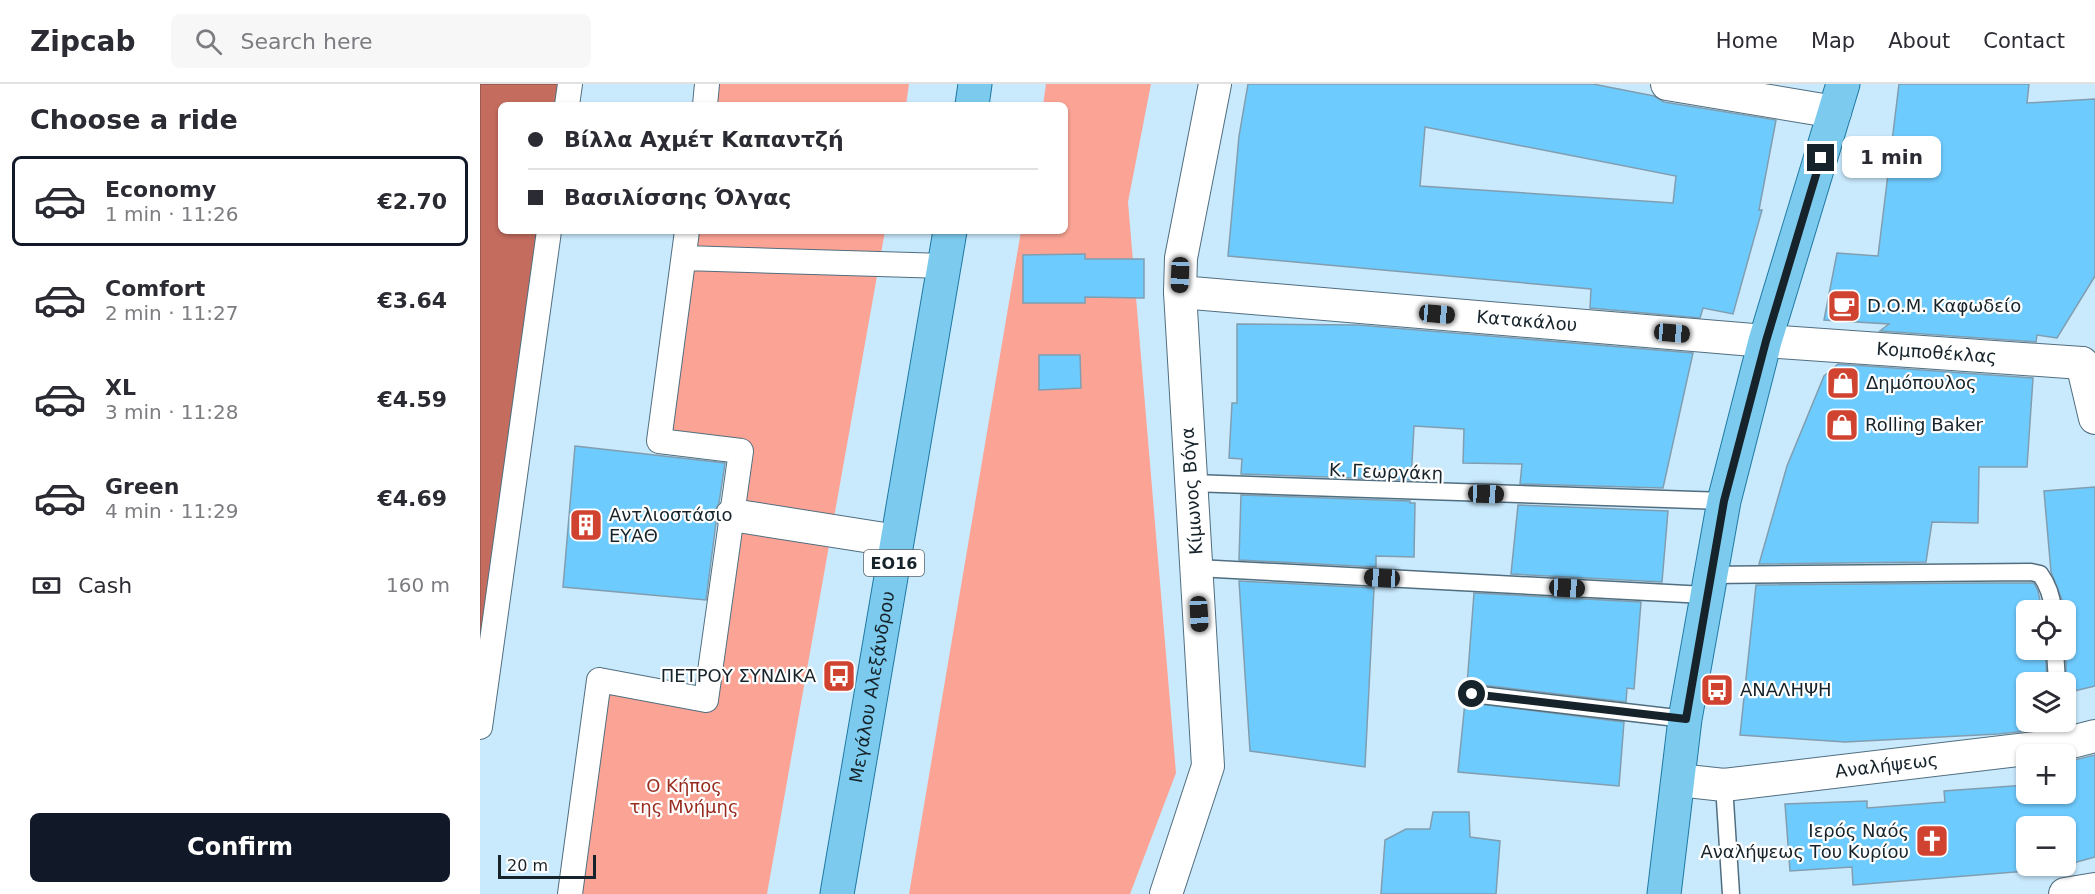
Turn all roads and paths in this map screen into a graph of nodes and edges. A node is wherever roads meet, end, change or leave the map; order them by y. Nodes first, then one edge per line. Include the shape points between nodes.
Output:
1 (570, 84) edge
2 (707, 84) edge
3 (975, 84) edge
4 (1215, 84) edge
5 (1667, 84) edge
6 (1839, 98) edge
7 (567, 102) edge
8 (705, 102) edge
9 (972, 102) edge
10 (549, 234) edge
11 (687, 234) edge
12 (950, 234) edge
13 (684, 258) junction
14 (945, 266) junction
15 (1180, 292) junction
16 (1766, 341) junction
17 (2088, 353) edge
18 (2095, 418) edge
19 (1191, 483) junction
20 (1724, 501) junction
21 (732, 515) junction
22 (897, 542) junction
23 (1197, 568) junction
24 (1707, 585) junction
25 (2052, 600) edge
26 (1472, 694) dead end
27 (1686, 719) junction
28 (480, 727) edge
29 (2060, 734) edge
30 (2095, 736) edge
31 (1678, 780) junction
32 (1724, 785) junction
33 (2095, 890) edge
34 (570, 894) edge
35 (837, 894) edge
36 (1167, 894) edge
37 (1664, 894) edge
38 (1731, 894) edge
39 (2066, 894) edge

1 - 7 street
2 - 8 street
3 - 9 main road
4 - 15 street, Κίμωνος Βόγα via 1181,258
5 - 6 street
6 - 16 main road
10 - 28 street
11 - 13 street
12 - 14 main road, Μεγάλου Αλεξάνδρου / ΕΟ16
13 - 14 street
13 - 21 street via 659,441 741,451
14 - 22 main road, Μεγάλου Αλεξάνδρου / ΕΟ16
15 - 16 street, Κατακάλου
15 - 19 street, Κίμωνος Βόγα
16 - 17 street, Κομποθέκλας
16 - 20 main road
17 - 18 street
19 - 20 lane, Κ. Γεωργάκη
19 - 23 street, Κίμωνος Βόγα
20 - 24 main road
21 - 22 street
21 - 34 street via 706,700 598,680
22 - 35 main road, Μεγάλου Αλεξάνδρου / ΕΟ16
23 - 24 lane
23 - 36 street, Κίμωνος Βόγα via 1208,771
24 - 25 lane via 2031,572 2044,579
24 - 27 main road
26 - 27 lane
27 - 31 main road
29 - 30 street, Αναλήψεως
29 - 32 street, Αναλήψεως
31 - 32 street, Αναλήψεως
31 - 37 main road
32 - 38 lane
33 - 39 street

